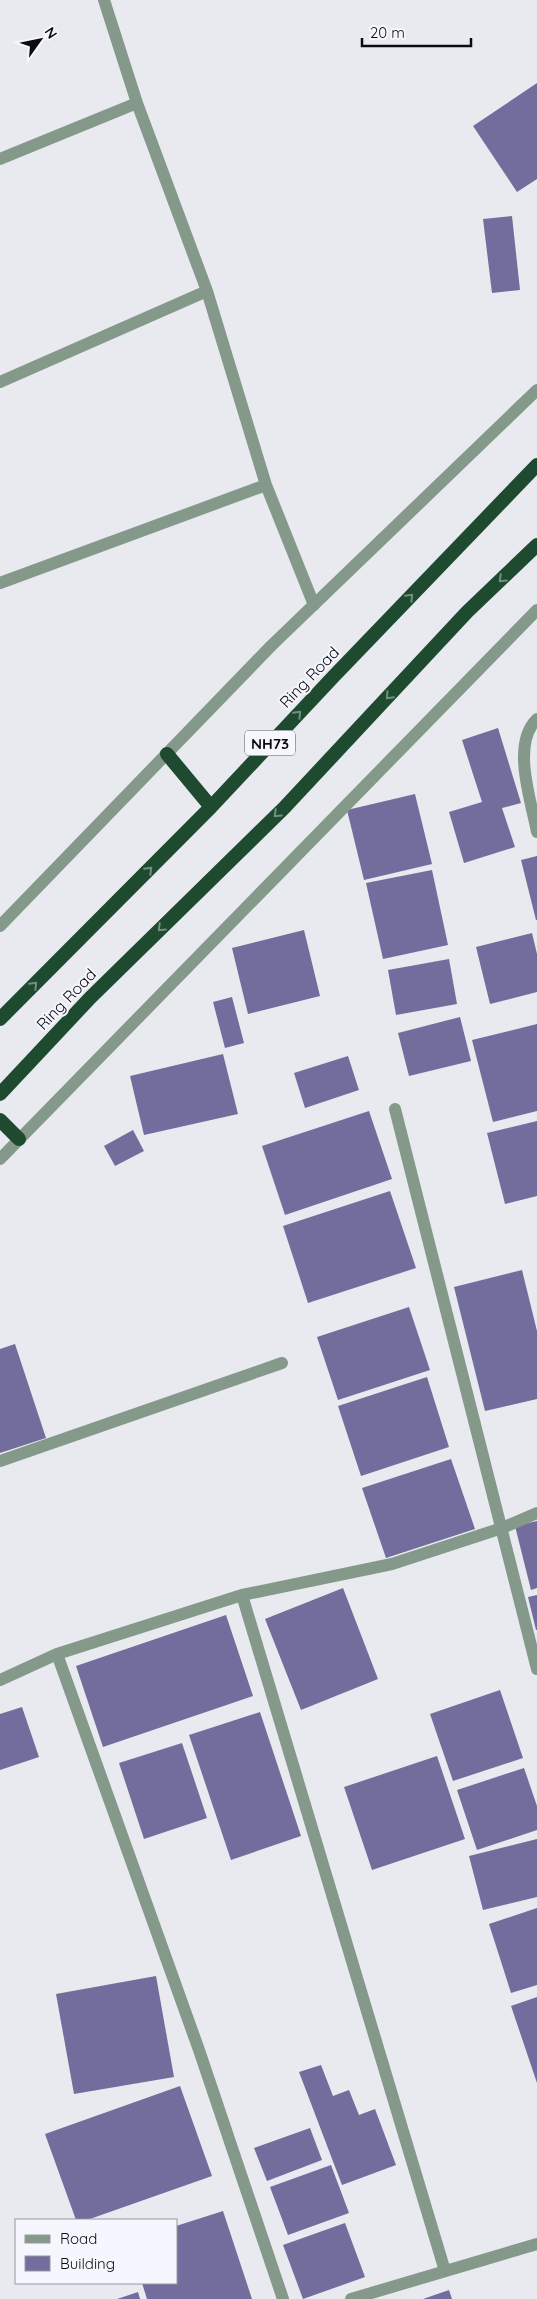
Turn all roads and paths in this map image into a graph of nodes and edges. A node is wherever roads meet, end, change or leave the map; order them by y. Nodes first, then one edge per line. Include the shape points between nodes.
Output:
1 (104, 0) edge
2 (137, 103) junction
3 (0, 159) edge
4 (207, 291) junction
5 (0, 382) edge
6 (537, 390) edge
7 (537, 465) edge
8 (266, 485) junction
9 (537, 545) edge
10 (0, 583) edge
11 (314, 605) junction
12 (537, 610) edge
13 (537, 719) edge
14 (167, 754) junction
15 (211, 807) junction
16 (537, 832) edge
17 (0, 926) edge
18 (0, 1019) edge
19 (0, 1094) edge
20 (395, 1109) dead end
21 (0, 1120) edge
22 (19, 1139) junction
23 (0, 1159) edge
24 (282, 1363) dead end
25 (0, 1461) edge
26 (537, 1513) edge
27 (502, 1528) junction
28 (242, 1595) junction
29 (57, 1654) junction
30 (537, 1669) edge
31 (0, 1680) edge
32 (537, 2244) edge
33 (445, 2271) junction
34 (283, 2299) edge
35 (351, 2299) edge

1 - 2 street
2 - 3 street
2 - 4 street
4 - 5 street
4 - 8 street
6 - 11 street
15 -> 7 highway, Ring Road / NH73
8 - 10 street
8 - 11 street
9 -> 19 highway, Ring Road via 467,612 284,808 90,998
11 - 14 street
12 - 22 street
13 - 16 street via 530,726 522,757
14 - 15 highway
14 - 17 street
18 -> 15 highway, Ring Road / NH73
20 - 27 street
21 - 22 highway
22 - 23 street
24 - 25 street
26 - 27 street
27 - 28 street via 392,1564
27 - 30 street
28 - 29 street
28 - 33 street
29 - 31 street
29 - 34 street via 199,2050
32 - 33 street
33 - 35 street

